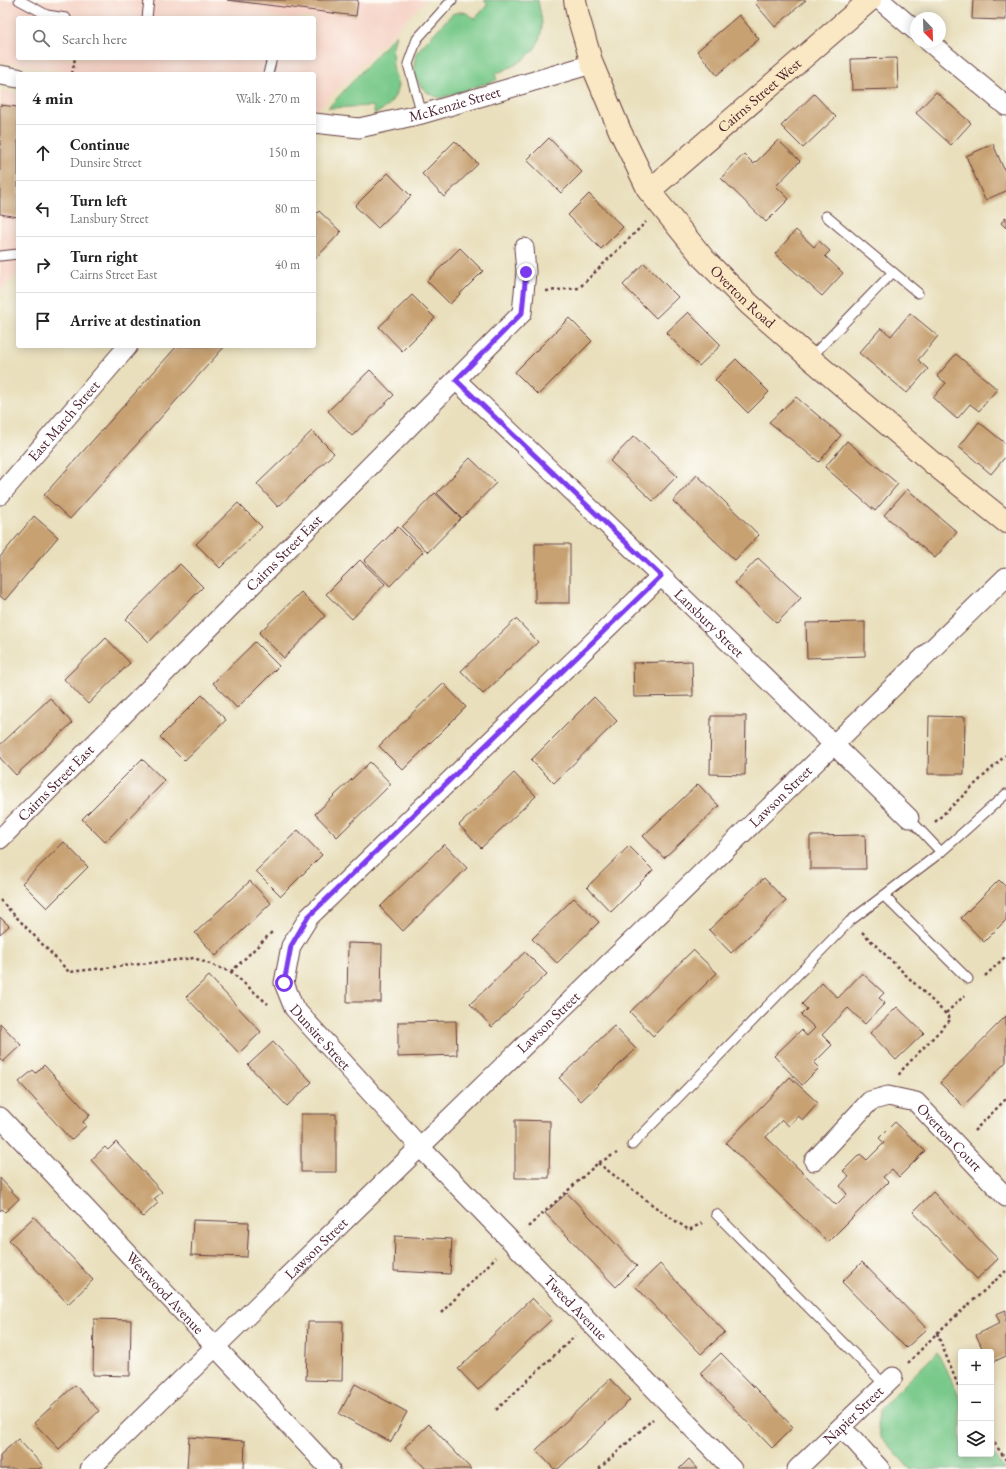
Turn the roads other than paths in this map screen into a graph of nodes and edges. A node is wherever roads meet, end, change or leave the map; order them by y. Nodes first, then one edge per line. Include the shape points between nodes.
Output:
1 (19, 0) edge
2 (149, 0) edge
3 (452, 0) edge
4 (575, 0) edge
5 (870, 0) edge
6 (880, 0) edge
7 (53, 16) edge
8 (147, 16) edge
9 (910, 26) edge
10 (936, 48) edge
11 (272, 60) edge
12 (592, 64) junction
13 (268, 72) edge
14 (0, 75) edge
15 (16, 78) edge
16 (1006, 106) edge
17 (422, 114) junction
18 (316, 123) edge
19 (656, 199) junction
20 (826, 216) dead end
21 (524, 248) dead end
22 (16, 254) edge
23 (0, 256) edge
24 (893, 272) junction
25 (918, 292) dead end
26 (126, 348) edge
27 (810, 358) junction
28 (456, 380) junction
29 (0, 495) edge
30 (1006, 522) edge
31 (661, 576) junction
32 (1006, 577) edge
33 (834, 743) junction
34 (1006, 794) edge
35 (909, 818) joint
36 (0, 839) edge
37 (941, 852) junction
38 (884, 896) junction
39 (968, 979) dead end
40 (0, 1118) edge
41 (632, 1145) road end
42 (420, 1146) junction
43 (814, 1161) dead end
44 (1006, 1197) edge
45 (716, 1214) road end
46 (215, 1346) junction
47 (889, 1381) joint
48 (840, 1428) junction
49 (90, 1469) edge
50 (330, 1469) edge
51 (732, 1469) edge
52 (797, 1469) edge
53 (880, 1469) edge

1 - 7 lane
2 - 8 lane
3 - 17 lane via 417,39 408,64
4 - 12 street, Overton Road
5 - 19 street, Cairns Street West
6 - 9 street
10 - 16 street
11 - 13 lane
12 - 17 street, McKenzie Street
12 - 19 street, Overton Road via 620,131
14 - 15 street
17 - 18 street, McKenzie Street via 359,128
19 - 27 street, Overton Road via 704,259 748,304
20 - 24 lane
21 - 28 street, Cairns Street East via 526,272 522,313
22 - 23 lane
24 - 25 lane
24 - 27 lane
26 - 29 street, East March Street
27 - 30 street, Overton Road
28 - 31 street, Lansbury Street
28 - 36 street, Cairns Street East
31 - 33 street, Lansbury Street
31 - 42 street, Dunsire Street via 308,917 291,946 284,983 294,1008
32 - 33 street, Lawson Street
33 - 35 street, Lansbury Street
33 - 42 street, Lawson Street
34 - 37 lane
35 - 37 lane
37 - 38 lane
38 - 39 lane
38 - 41 lane via 850,921
40 - 46 street, Westwood Avenue
42 - 46 street, Lawson Street
42 - 51 street, Tweed Avenue
43 - 44 street, Overton Court via 870,1101 888,1096 916,1102
45 - 47 lane
46 - 49 street, Lawson Street
46 - 50 street, Westwood Avenue
47 - 48 street, Napier Street
48 - 52 street, Napier Street
48 - 53 street

